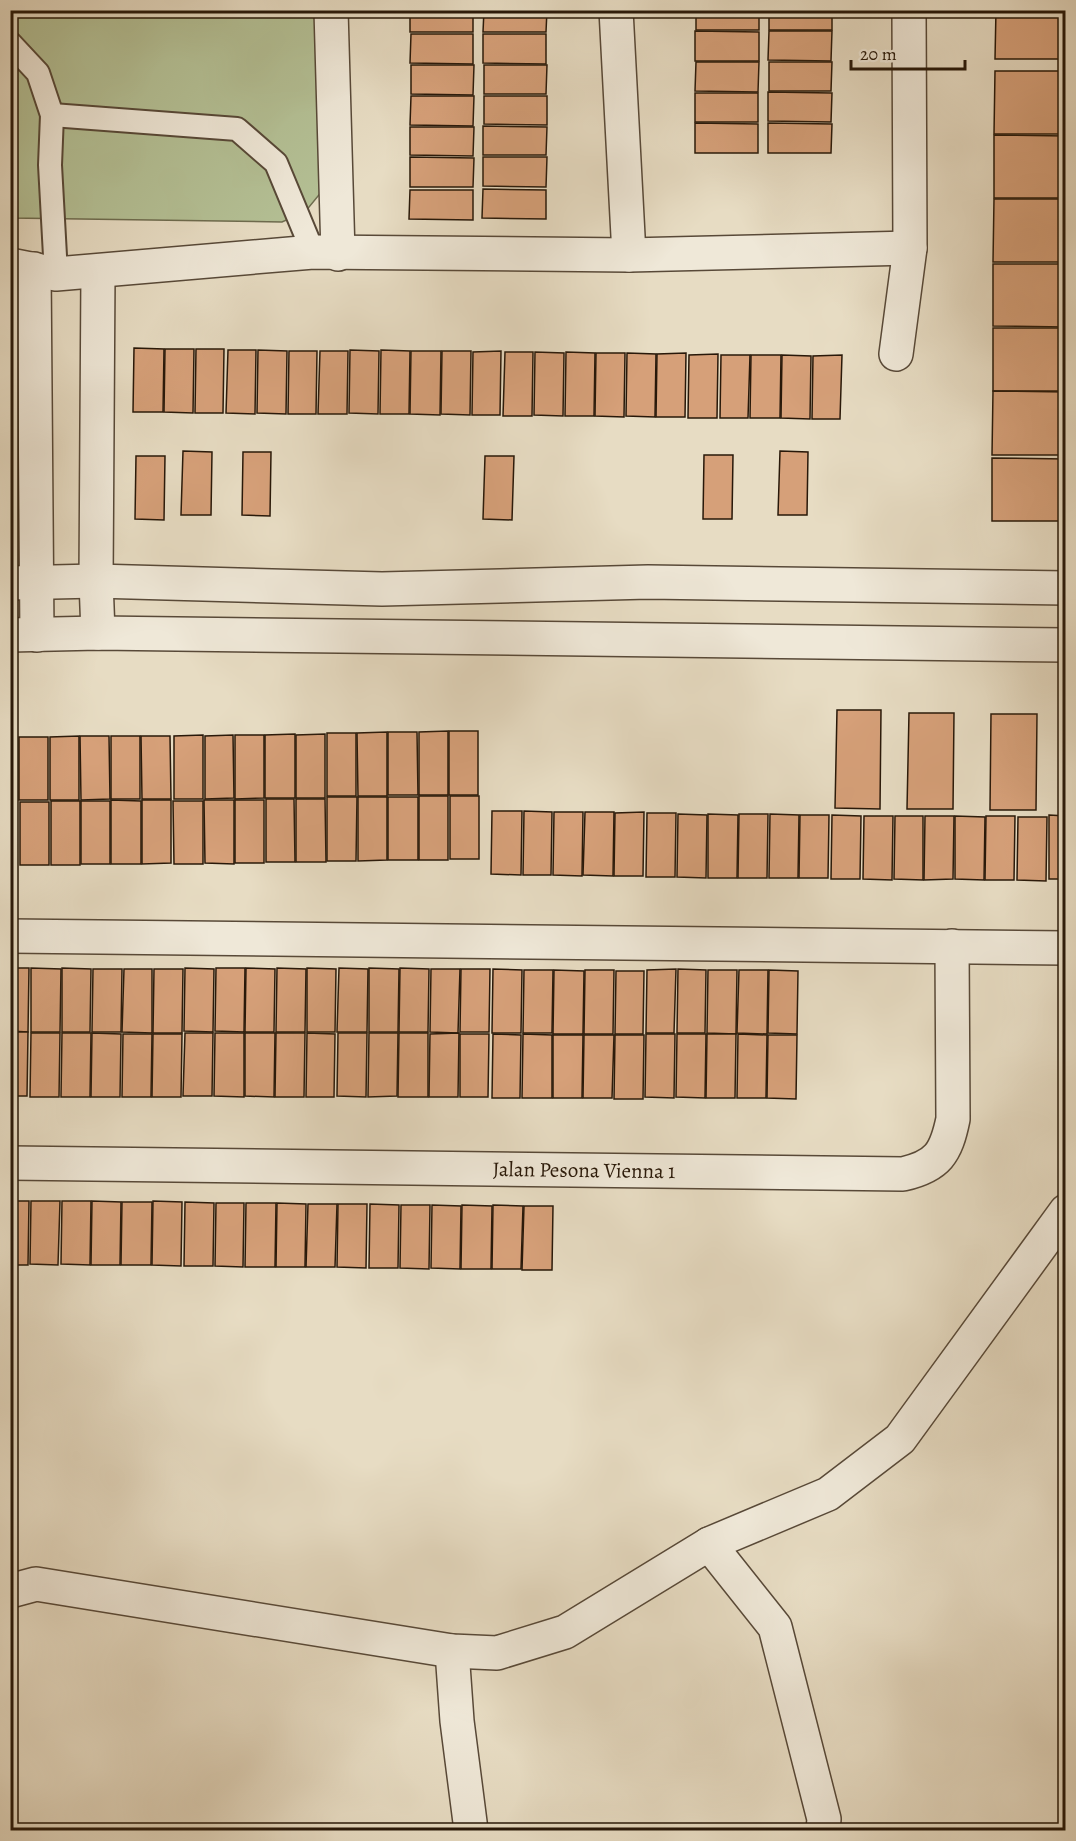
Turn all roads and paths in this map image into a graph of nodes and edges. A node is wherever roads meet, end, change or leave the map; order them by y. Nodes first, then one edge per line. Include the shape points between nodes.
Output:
1 (331, 10) edge
2 (616, 10) edge
3 (909, 10) edge
4 (10, 43) edge
5 (52, 115) junction
6 (910, 248) junction
7 (326, 253) junction
8 (629, 255) junction
9 (34, 269) edge
10 (98, 272) junction
11 (896, 354) dead end
12 (96, 581) junction
13 (23, 583) edge
14 (1065, 588) edge
15 (98, 633) junction
16 (24, 635) edge
17 (1065, 645) edge
18 (10, 936) edge
19 (952, 946) junction
20 (1065, 948) edge
21 (10, 1163) edge
22 (1065, 1211) edge
23 (709, 1544) junction
24 (10, 1591) edge
25 (452, 1651) junction
26 (471, 1830) edge
27 (823, 1830) edge

1 - 7 street
2 - 8 street
3 - 6 street
4 - 5 lane via 38,73
5 - 7 lane via 237,129 276,163
5 - 9 lane via 50,165
6 - 8 street
6 - 11 street
7 - 8 street
7 - 10 street
9 - 10 street
9 - 13 street
10 - 12 street
12 - 13 street
12 - 14 street via 382,589 648,582
12 - 15 street
13 - 16 street
15 - 16 street
15 - 17 street
18 - 19 street
19 - 20 street
19 - 21 street, Jalan Pesona Vienna 1 via 953,1119 949,1140 940,1157 922,1170 903,1174
22 - 23 street via 900,1439 828,1494
23 - 25 street via 565,1632 497,1653
23 - 27 street via 775,1627 824,1819
24 - 25 street via 36,1584
25 - 26 street

